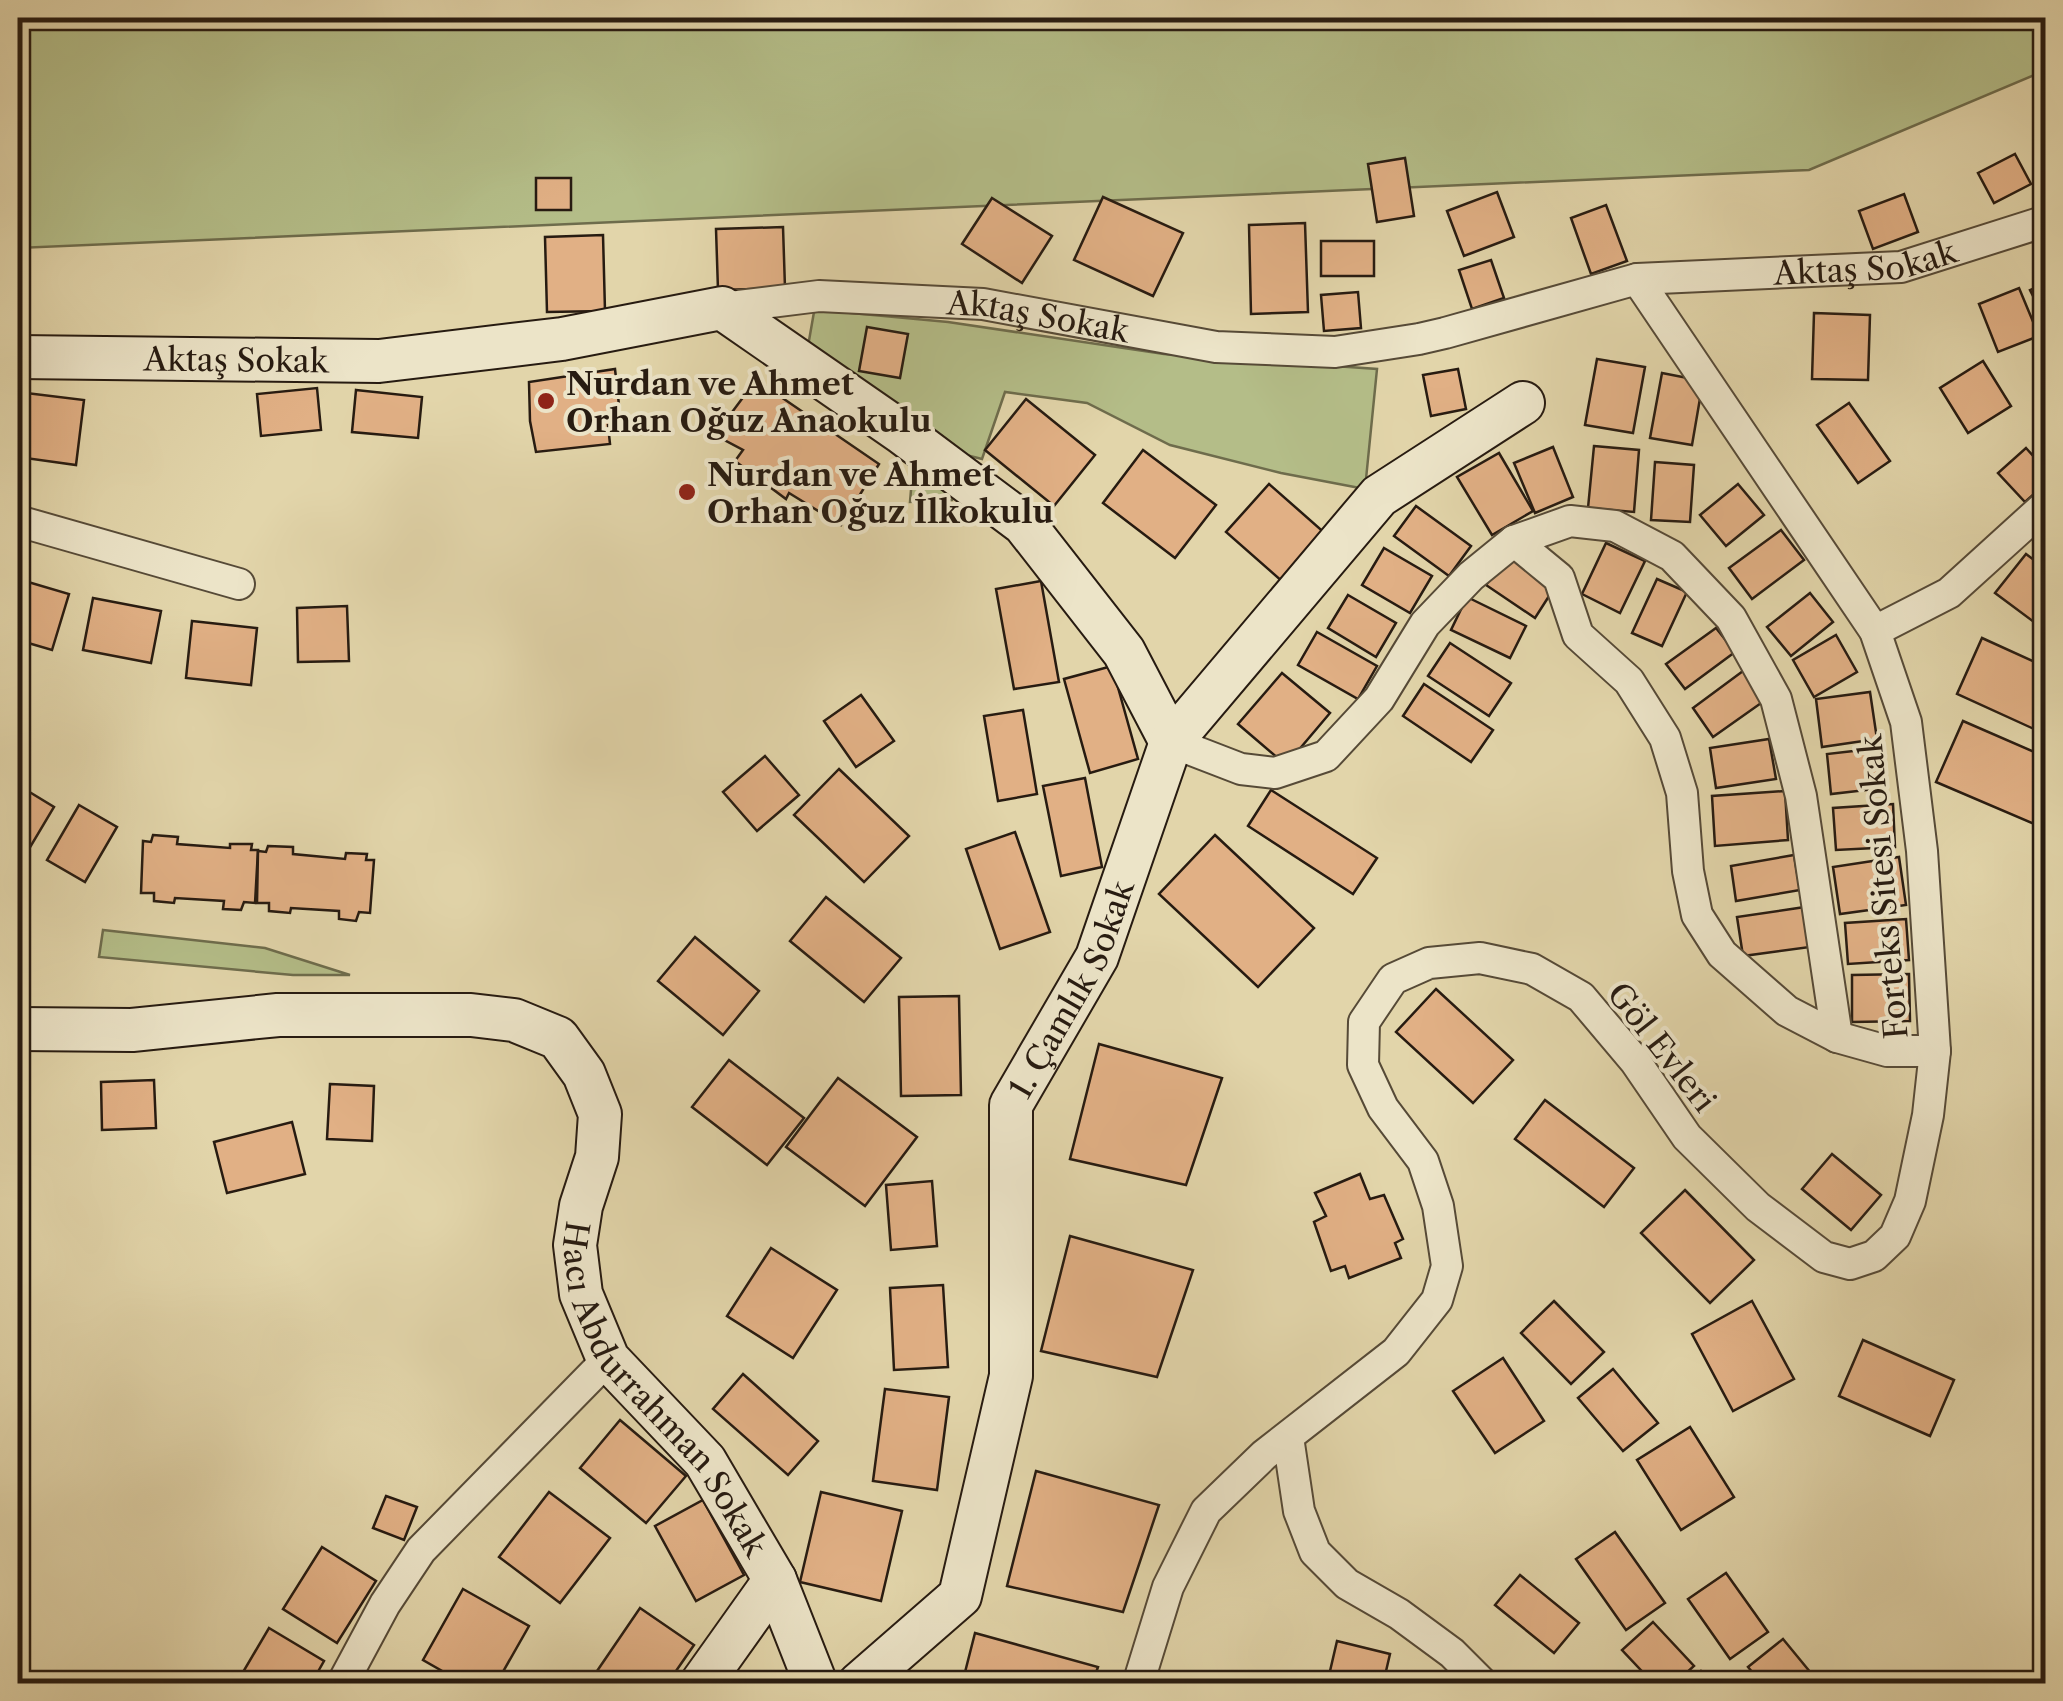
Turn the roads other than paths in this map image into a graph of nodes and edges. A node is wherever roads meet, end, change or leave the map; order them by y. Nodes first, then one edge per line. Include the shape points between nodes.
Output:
1 (2046, 221) edge
2 (1637, 279) junction
3 (722, 308) junction
4 (18, 357) edge
5 (1523, 403) dead end
6 (2046, 505) edge
7 (18, 521) edge
8 (1514, 541) junction
9 (239, 584) dead end
10 (1875, 631) junction
11 (1172, 742) junction
12 (18, 1029) edge
13 (1838, 1036) junction
14 (1935, 1050) junction
15 (608, 1359) junction
16 (1288, 1437) junction
17 (775, 1580) junction
18 (342, 1684) edge
19 (701, 1684) edge
20 (816, 1684) edge
21 (859, 1684) edge
22 (1138, 1684) edge
23 (1482, 1684) edge

1 - 2 street, Aktaş Sokak via 1901,267
2 - 3 street, Aktaş Sokak via 1432,336 1335,352 1216,346 983,304 819,296
2 - 10 street, Forteks Sitesi Sokak
3 - 4 street, Aktaş Sokak via 562,339 379,361
3 - 11 street via 1024,524 1124,652
5 - 11 street, 1. Çamlık Sokak via 1379,496
6 - 10 street via 1949,593
7 - 9 street
8 - 11 street, Forteks Sitesi Sokak via 1425,624 1379,699 1326,756 1275,773 1242,769
8 - 13 street, Forteks Sitesi Sokak via 1558,578 1578,635 1629,681 1665,738 1682,793 1697,915 1722,954 1787,1011
8 - 13 street, Forteks Sitesi Sokak via 1570,521 1615,526 1672,556 1731,618 1776,699 1801,796
10 - 14 street, Forteks Sitesi Sokak via 1906,722
11 - 21 street, 1. Çamlık Sokak via 1097,957 1011,1105 1011,1376 960,1596
12 - 15 street, Hacı Abdurrahman Sokak via 132,1030 278,1015 471,1015 514,1020 558,1038 584,1074 600,1114 597,1158 575,1245 580,1294
13 - 14 street, Forteks Sitesi Sokak via 1888,1051
14 - 16 street, Göl Evleri via 1910,1201 1894,1236 1874,1256 1850,1264 1824,1257 1758,1207 1687,1137 1581,997 1532,969 1480,958 1428,962 1393,979 1364,1022 1363,1066 1383,1108 1423,1160 1447,1266 1437,1300 1396,1352
15 - 17 street, Hacı Abdurrahman Sokak via 705,1461
15 - 18 street via 421,1550
16 - 22 street, Göl Evleri via 1206,1512 1168,1587
16 - 23 street via 1299,1512 1314,1552 1347,1584 1452,1654
17 - 19 street
17 - 20 street, Hacı Abdurrahman Sokak

